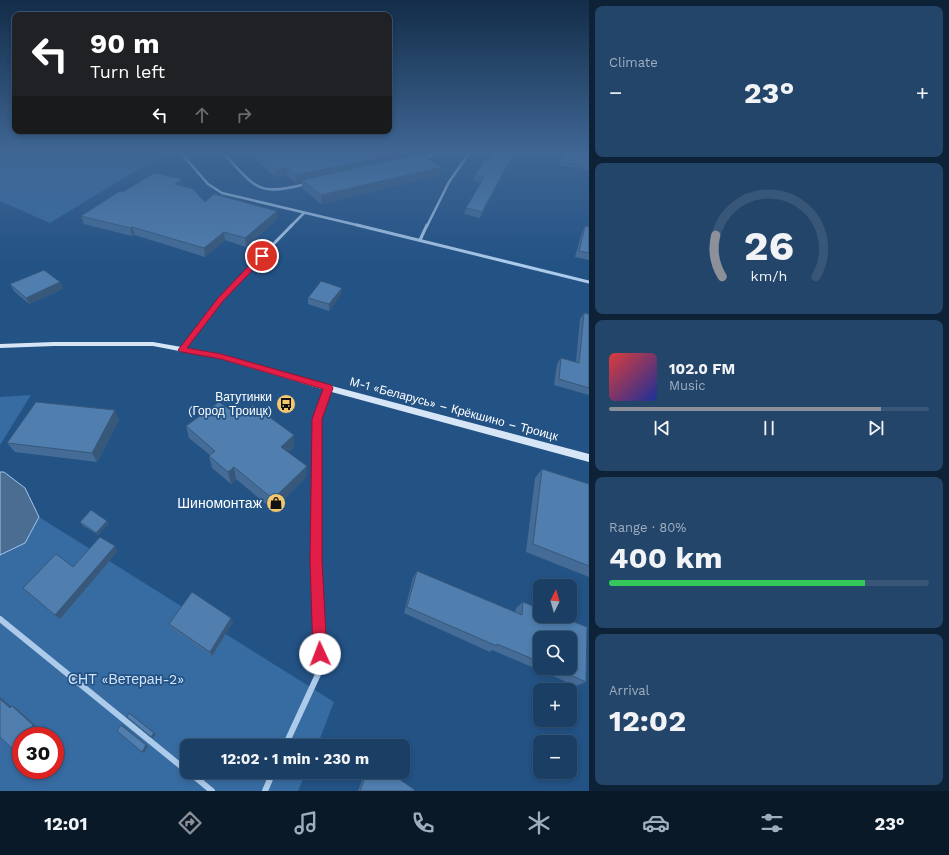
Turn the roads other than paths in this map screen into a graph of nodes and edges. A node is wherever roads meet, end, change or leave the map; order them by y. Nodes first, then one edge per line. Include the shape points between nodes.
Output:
1 (217, 189) edge
2 (265, 189) edge
3 (285, 189) edge
4 (446, 189) edge
5 (304, 213) junction
6 (420, 240) junction
7 (589, 282) edge
8 (0, 346) edge
9 (182, 350) junction
10 (328, 388) junction
11 (589, 458) edge
12 (0, 619) edge
13 (288, 739) edge
14 (180, 765) edge
15 (198, 779) edge
16 (270, 779) edge
17 (212, 791) edge
18 (264, 791) edge

1 - 5 street
2 - 3 street
4 - 6 street
5 - 6 street
5 - 9 street via 220,299
6 - 7 street
8 - 9 main road, М-1 «Беларусь» – Крёкшино – Троицк via 153,344
9 - 10 main road, М-1 «Беларусь» – Крёкшино – Троицк via 221,356
10 - 11 main road, М-1 «Беларусь» – Крёкшино – Троицк
10 - 13 street via 317,419 316,561 320,670
12 - 14 street
15 - 17 street
16 - 18 street

